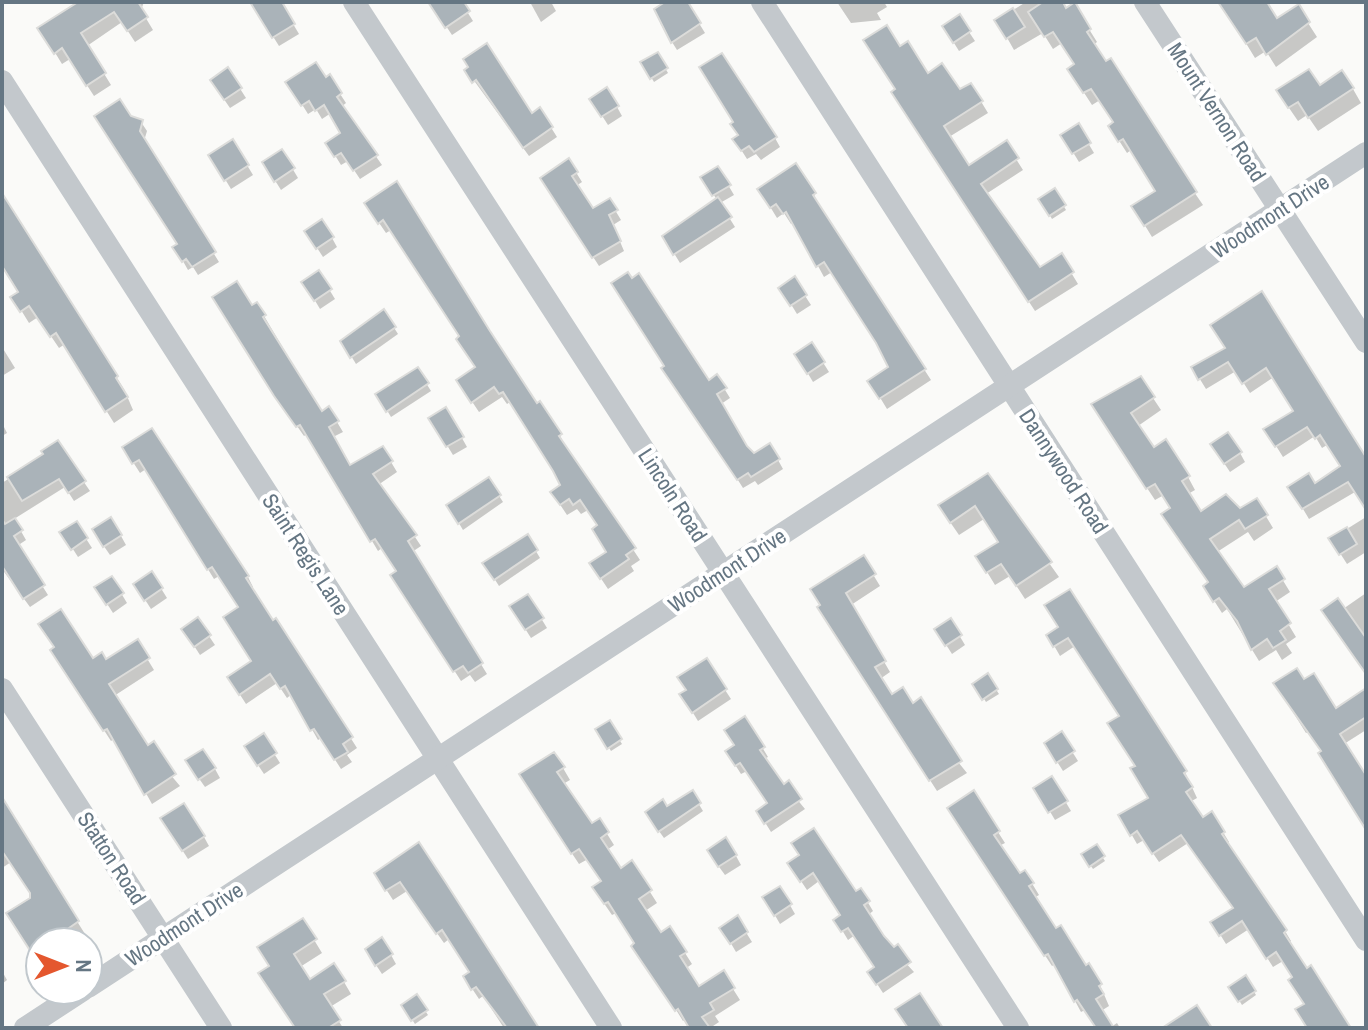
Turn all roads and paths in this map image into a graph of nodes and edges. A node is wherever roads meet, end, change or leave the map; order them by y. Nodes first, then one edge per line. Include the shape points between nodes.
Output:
1 (354, 2) edge
2 (762, 2) edge
3 (1145, 2) edge
4 (2, 81) edge
5 (1366, 153) edge
6 (1280, 209) junction
7 (1366, 342) edge
8 (1009, 386) junction
9 (723, 573) junction
10 (2, 689) edge
11 (438, 759) junction
12 (163, 938) junction
13 (1366, 940) edge
14 (104, 976) edge
15 (59, 1006) edge
16 (25, 1028) edge
17 (221, 1028) edge
18 (611, 1028) edge
19 (1018, 1028) edge

1 - 9 street, Lincoln Road
2 - 8 street, Dannywood Road
3 - 6 street, Mount Vernon Road
4 - 11 street, Saint Regis Lane
5 - 6 street, Woodmont Drive
6 - 7 street, Mount Vernon Road
6 - 8 street, Woodmont Drive
8 - 9 street, Woodmont Drive
8 - 13 street, Dannywood Road
9 - 11 street, Woodmont Drive
9 - 19 street, Lincoln Road
10 - 12 street, Statton Road
11 - 12 street, Woodmont Drive
11 - 18 street, Saint Regis Lane
12 - 14 street, Woodmont Drive
12 - 17 street, Statton Road
15 - 16 street, Woodmont Drive

